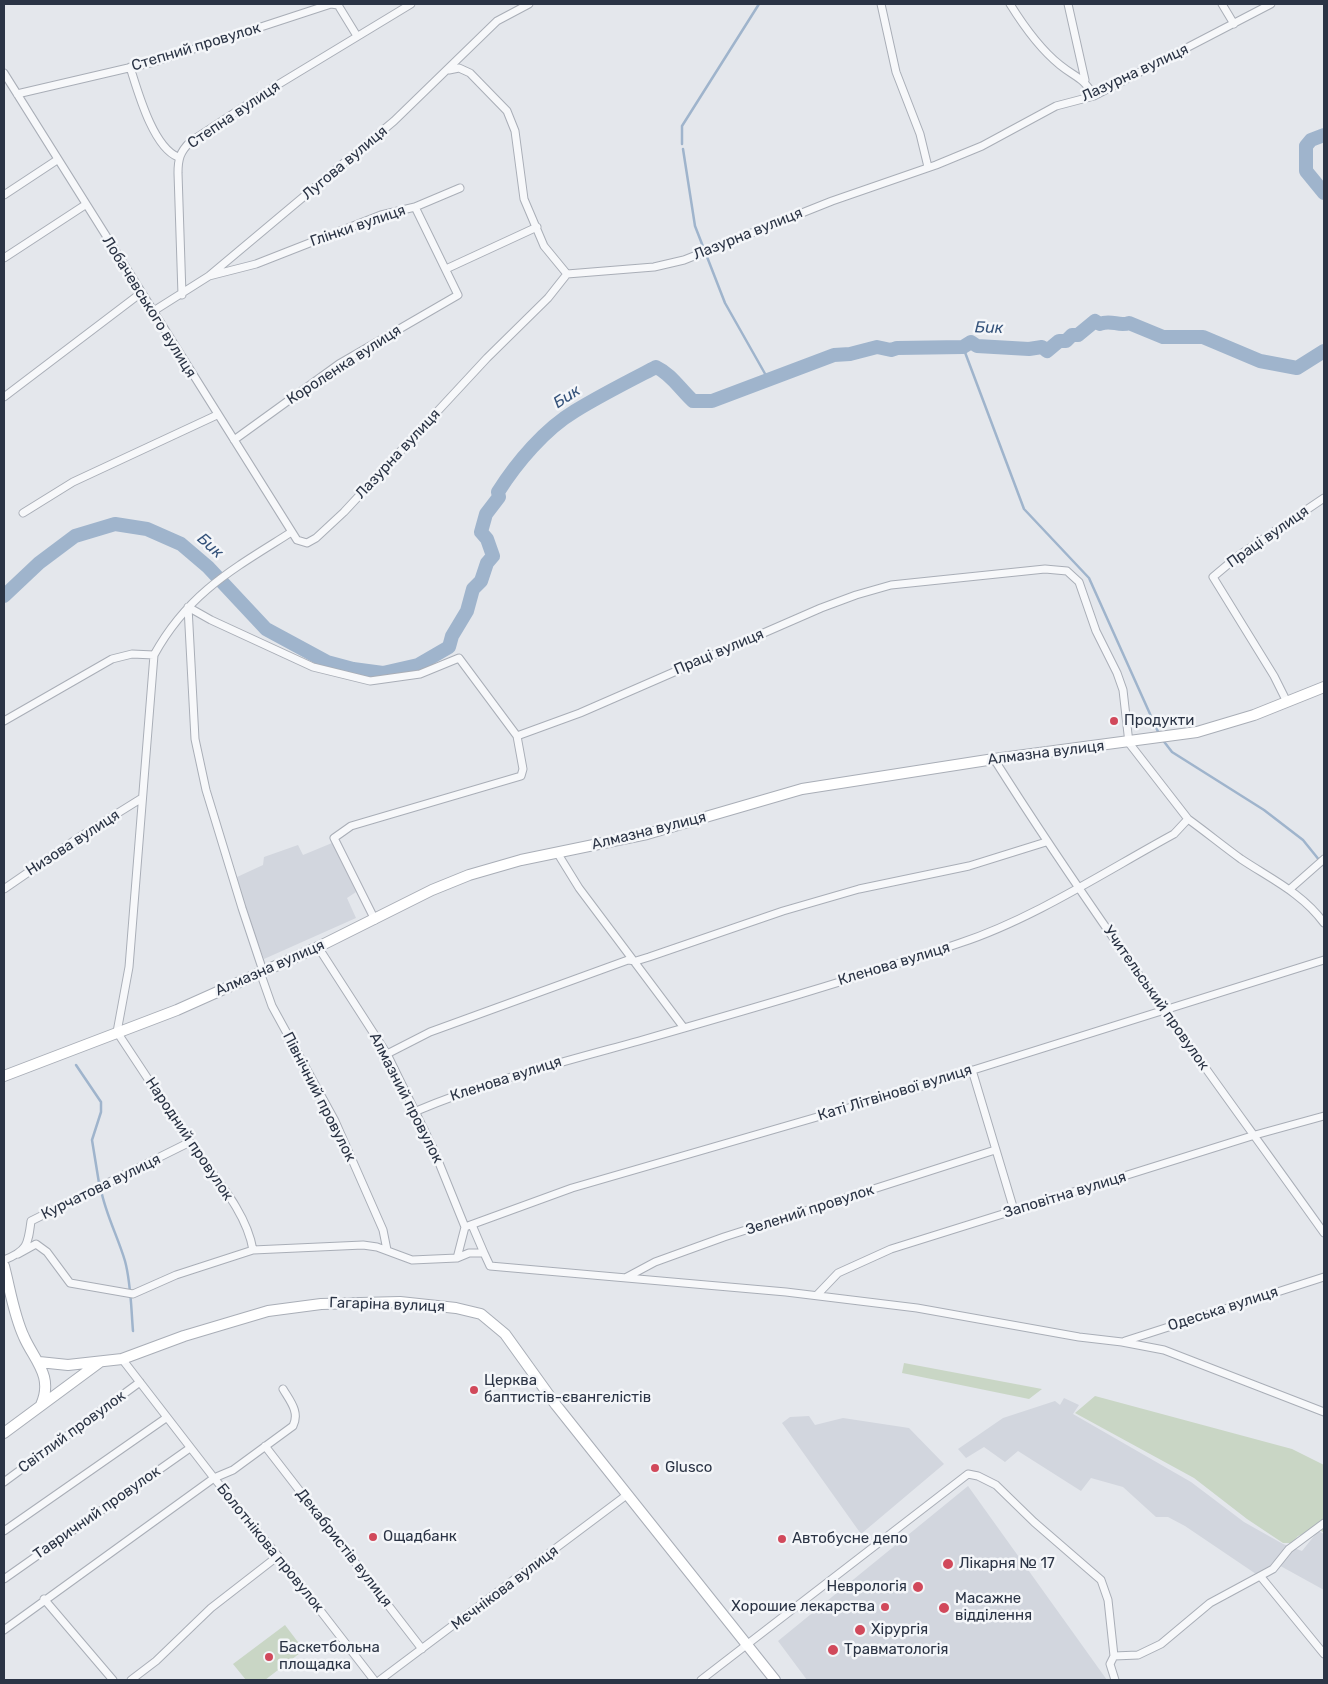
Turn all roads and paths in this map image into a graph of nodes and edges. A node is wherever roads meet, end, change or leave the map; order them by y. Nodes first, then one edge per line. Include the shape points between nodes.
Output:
1 (411, 4) edge
2 (528, 4) edge
3 (881, 4) edge
4 (1010, 4) edge
5 (1068, 4) edge
6 (1222, 4) edge
7 (1272, 4) edge
8 (1234, 24) junction
9 (357, 36) junction
10 (130, 67) junction
11 (449, 70) junction
12 (4, 73) edge
13 (1084, 80) junction
14 (17, 94) junction
15 (1094, 96) junction
16 (178, 157) junction
17 (57, 160) junction
18 (928, 167) junction
19 (460, 188) dead end
20 (4, 195) edge
21 (85, 205) junction
22 (415, 207) junction
23 (537, 227) junction
24 (4, 258) edge
25 (446, 269) junction
26 (567, 274) junction
27 (209, 276) junction
28 (141, 293) junction
29 (182, 295) junction
30 (458, 295) joint
31 (152, 312) junction
32 (4, 397) edge
33 (216, 415) junction
34 (234, 440) junction
35 (1324, 498) edge
36 (23, 513) dead end
37 (290, 533) junction
38 (297, 540) joint
39 (188, 607) junction
40 (154, 655) junction
41 (1324, 687) edge
42 (1287, 702) junction
43 (4, 721) edge
44 (516, 736) junction
45 (1129, 743) junction
46 (994, 759) junction
47 (142, 798) junction
48 (1188, 819) junction
49 (1046, 842) junction
50 (558, 854) junction
51 (1324, 859) edge
52 (1078, 887) junction
53 (1290, 889) junction
54 (4, 890) edge
55 (375, 920) junction
56 (1324, 923) edge
57 (318, 947) junction
58 (1324, 960) edge
59 (636, 961) junction
60 (262, 972) junction
61 (1163, 1011) junction
62 (684, 1028) junction
63 (117, 1032) junction
64 (387, 1054) junction
65 (972, 1070) junction
66 (4, 1076) edge
67 (414, 1112) junction
68 (1324, 1116) edge
69 (1255, 1135) junction
70 (190, 1142) junction
71 (995, 1150) junction
72 (1014, 1210) junction
73 (469, 1226) junction
74 (1324, 1233) edge
75 (253, 1250) junction
76 (386, 1250) junction
77 (484, 1253) junction
78 (18, 1254) junction
79 (457, 1258) junction
80 (4, 1260) edge
81 (4, 1266) edge
82 (627, 1277) junction
83 (1324, 1277) edge
84 (817, 1295) junction
85 (1122, 1342) junction
86 (122, 1359) junction
87 (101, 1361) junction
88 (40, 1362) junction
89 (140, 1382) junction
90 (283, 1389) dead end
91 (41, 1405) junction
92 (1324, 1412) edge
93 (166, 1418) junction
94 (4, 1433) edge
95 (265, 1446) junction
96 (190, 1448) junction
97 (214, 1478) junction
98 (4, 1482) edge
99 (628, 1494) junction
100 (1324, 1523) edge
101 (4, 1531) edge
102 (278, 1556) junction
103 (1261, 1577) junction
104 (4, 1579) edge
105 (44, 1599) junction
106 (4, 1630) edge
107 (748, 1644) junction
108 (422, 1649) junction
109 (1324, 1654) edge
110 (1114, 1656) junction
111 (113, 1680) edge
112 (131, 1680) edge
113 (374, 1680) edge
114 (380, 1680) edge
115 (701, 1680) edge
116 (775, 1680) edge
117 (1115, 1680) edge

1 - 9 street, Степна вулиця
2 - 11 street, Лугова вулиця via 497,21
3 - 18 street via 896,72 920,134
4 - 13 street via 1021,22 1059,64
5 - 13 street
6 - 8 street
7 - 8 street, Лазурна вулиця
8 - 15 street, Лазурна вулиця
9 - 10 street, Степний провулок via 338,5 331,4
9 - 16 street, Степна вулиця via 190,142
10 - 14 street, Степний провулок
10 - 16 street via 142,105 163,147
11 - 23 street via 459,68 470,72 507,111 515,131 524,198
11 - 27 street, Лугова вулиця via 387,127
12 - 14 street, Лобачевського вулиця
13 - 15 street
14 - 17 street, Лобачевського вулиця
15 - 18 street, Лазурна вулиця via 1056,106 982,146
16 - 29 street, Степна вулиця
17 - 20 street
17 - 21 street, Лобачевського вулиця
18 - 26 street, Лазурна вулиця via 797,214 684,260 654,267
19 - 22 street
21 - 24 street
21 - 28 street, Лобачевського вулиця
22 - 25 street, Глінки вулиця
22 - 27 street, Глінки вулиця via 382,215 256,264
23 - 25 street
23 - 26 street via 544,246
25 - 30 street, Глінки вулиця
26 - 38 street, Лазурна вулиця via 548,298 487,358 344,512 316,538 307,543
27 - 29 street, Лугова вулиця
28 - 31 street, Лобачевського вулиця
28 - 32 street
29 - 31 street, Лугова вулиця
30 - 34 street, Короленка вулиця via 339,364
31 - 33 street, Лобачевського вулиця
33 - 34 street, Лобачевського вулиця
33 - 36 street via 73,482
34 - 37 street, Лобачевського вулиця
35 - 42 street, Праці вулиця via 1212,577
37 - 38 street, Лобачевського вулиця
37 - 39 street via 233,568
39 - 40 street via 174,622
39 - 44 street via 313,667 370,681 420,674 459,658
39 - 60 street, Північний провулок via 195,739 214,817
40 - 43 street via 132,654 112,659
40 - 47 street
41 - 42 main road, Алмазна вулиця
42 - 45 main road, Алмазна вулиця via 1197,732
44 - 45 street, Праці вулиця via 856,595 891,585 1045,569 1067,571 1079,582 1096,631 1123,690
44 - 55 street via 523,770 521,776 351,826 334,838
45 - 46 main road, Алмазна вулиця
45 - 48 street
46 - 49 street, Учительський провулок
46 - 50 main road, Алмазна вулиця via 802,790 647,834
47 - 54 street, Низова вулиця via 80,836
47 - 63 street via 129,966
48 - 52 street, Кленова вулиця via 1174,834
48 - 53 street
49 - 52 street, Учительський провулок
49 - 59 street via 969,866 859,889 783,911
50 - 55 main road, Алмазна вулиця via 521,860 469,875
50 - 59 street via 583,893
51 - 53 street
52 - 61 street, Учительський провулок
52 - 62 street, Кленова вулиця via 1022,918 961,943
53 - 56 street via 1305,900
55 - 57 main road, Алмазна вулиця
57 - 60 main road, Алмазна вулиця
57 - 64 street, Алмазний провулок
58 - 61 street, Каті Літвінової вулиця
59 - 62 street
59 - 64 street via 628,960 570,979 430,1032
60 - 63 main road, Алмазна вулиця via 177,1010
60 - 76 street, Північний провулок via 272,1006 335,1122 383,1230
61 - 65 street, Каті Літвінової вулиця
61 - 69 street, Учительський провулок
62 - 67 street, Кленова вулиця via 455,1094
63 - 66 main road, Алмазна вулиця
63 - 70 street, Народний провулок
64 - 67 street, Алмазний провулок
65 - 71 street
65 - 73 street, Каті Літвінової вулиця via 572,1188
67 - 73 street, Алмазний провулок
68 - 69 street, Заповітна вулиця
69 - 72 street, Заповітна вулиця
69 - 74 street, Учительський провулок
70 - 75 street, Народний провулок via 225,1190 250,1234
70 - 78 street, Курчатова вулиця via 31,1222 26,1247
71 - 72 street
71 - 82 street, Зелений провулок via 724,1237 655,1262
72 - 84 street, Заповітна вулиця via 891,1249 838,1273
73 - 77 street, Алмазний провулок
73 - 79 street
75 - 76 street via 363,1245
75 - 78 street via 176,1275 134,1294 70,1283 47,1252 36,1244
76 - 79 street via 412,1260
77 - 79 street via 469,1253
77 - 82 street via 490,1266
78 - 80 street
81 - 88 main road via 24,1337
82 - 84 street
83 - 85 street, Одеська вулиця
84 - 85 street
85 - 92 street via 1164,1350
86 - 87 main road, Гагаріна вулиця
86 - 89 street
86 - 99 main road, Гагаріна вулиця via 268,1311 321,1304 400,1302 482,1314 505,1334 556,1405
87 - 88 main road, Гагаріна вулиця via 68,1365
87 - 91 main road
88 - 91 main road via 44,1386
89 - 93 street
89 - 98 street, Світлий провулок
90 - 95 street via 295,1410 296,1420 293,1426
91 - 94 main road
93 - 96 street
93 - 101 street
95 - 97 street via 233,1470
95 - 108 street, Декабристів вулиця
96 - 97 street
96 - 104 street, Тавричний провулок
97 - 102 street, Болотнікова провулок
97 - 105 street, Болотнікова провулок
99 - 107 main road, Гагаріна вулиця
99 - 108 street, Мєчнікова вулиця
100 - 103 street via 1289,1549 1273,1569
102 - 112 street via 211,1608 156,1661
102 - 113 street, Болотнікова провулок
103 - 109 street
103 - 110 street via 1210,1603 1161,1644 1138,1655
105 - 106 street, Болотнікова провулок
105 - 111 street
107 - 110 street via 968,1474 996,1485 1101,1580 1108,1600
107 - 115 street
107 - 116 main road, Гагаріна вулиця
108 - 114 street, Мєчнікова вулиця
110 - 117 street via 1110,1664

